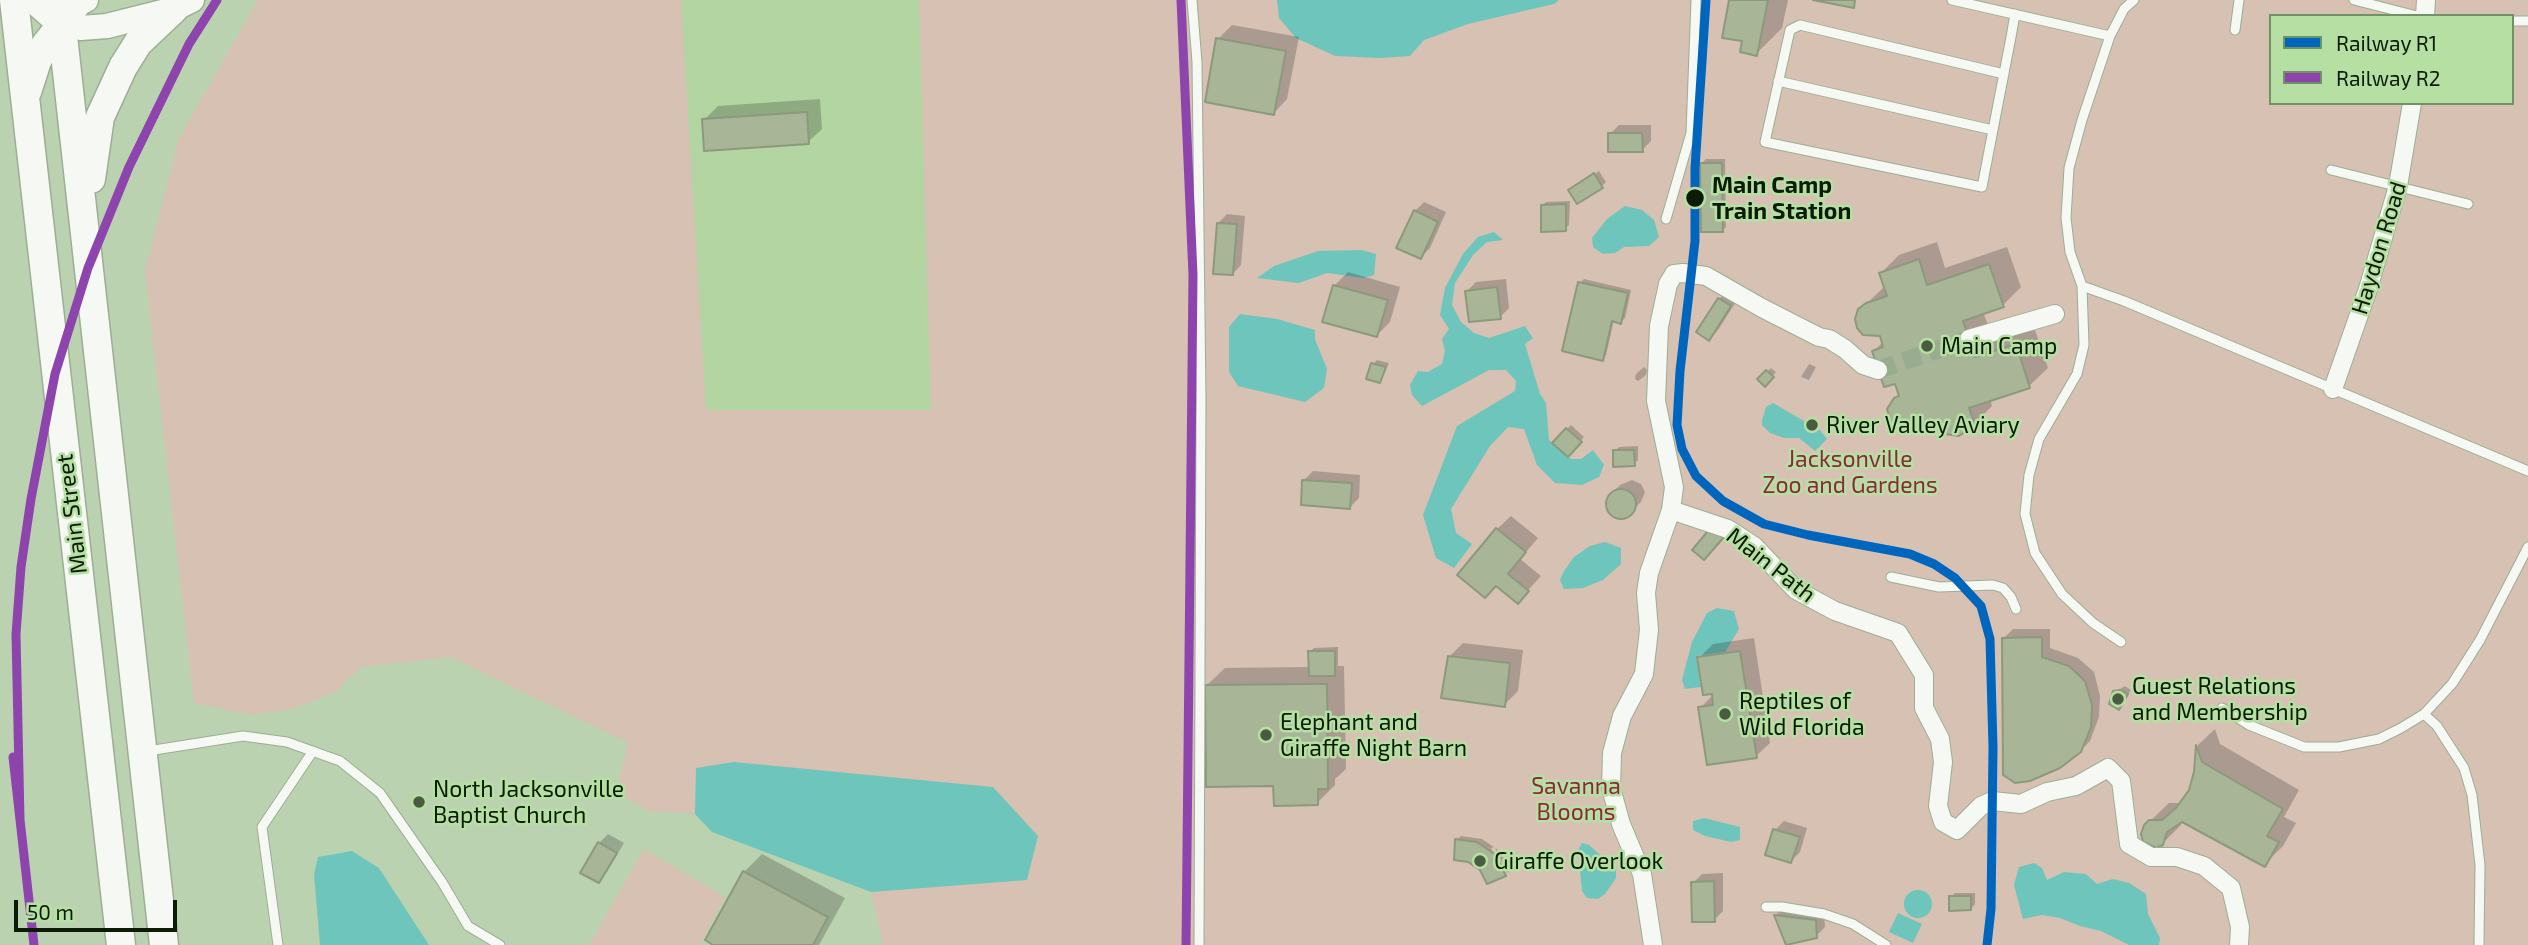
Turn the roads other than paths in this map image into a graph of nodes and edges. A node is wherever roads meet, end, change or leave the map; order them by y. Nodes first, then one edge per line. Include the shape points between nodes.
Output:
1 (14, 0) edge
2 (35, 0) edge
3 (86, 0) edge
4 (1192, 0) edge
5 (1696, 0) edge
6 (1952, 0) edge
7 (2134, 0) edge
8 (2239, 0) edge
9 (2354, 0) edge
10 (183, 4) edge
11 (60, 12) edge
12 (2015, 14) junction
13 (2409, 14) edge
14 (2235, 30) dead end
15 (2110, 36) junction
16 (2004, 74) junction
17 (1778, 81) junction
18 (25, 98) junction
19 (2412, 105) edge
20 (1993, 130) junction
21 (2331, 170) dead end
22 (2398, 186) junction
23 (2468, 204) dead end
24 (1666, 219) dead end
25 (84, 237) junction
26 (2082, 286) junction
27 (2055, 314) dead end
28 (1969, 339) tunnel mouth
29 (1878, 370) dead end
30 (2333, 389) junction
31 (2528, 471) edge
32 (1671, 510) junction
33 (2528, 547) edge
34 (1891, 577) dead end
35 (2016, 609) dead end
36 (2121, 642) dead end
37 (2222, 708) dead end
38 (2424, 714) junction
39 (142, 751) junction
40 (313, 751) junction
41 (99, 756) junction
42 (1766, 907) dead end
43 (480, 933) junction
44 (121, 945) edge
45 (164, 945) edge
46 (278, 945) edge
47 (482, 945) edge
48 (500, 945) edge
49 (1199, 945) edge
50 (1653, 945) edge
51 (1886, 945) edge
52 (2239, 945) edge
53 (2479, 945) edge

1 - 18 main road, Main Street
2 - 11 main road
3 - 11 main road
4 - 49 lane via 1197,62 1201,398
5 - 24 lane via 1691,133
6 - 12 lane
7 - 15 lane
8 - 14 lane
9 - 13 lane
10 - 11 main road via 107,26 80,28
10 - 25 main road via 138,43 100,117
11 - 18 main road
11 - 25 main road, Main Street
12 - 15 lane
12 - 16 lane
15 - 26 lane via 2069,168 2066,218 2070,252
16 - 17 lane via 1800,25 1790,30
16 - 20 lane
17 - 20 lane
17 - 20 lane via 1765,142 1982,187
18 - 41 main road, Main Street
19 - 22 street, Haydon Road
21 - 22 lane
22 - 23 lane
22 - 30 street, Haydon Road
25 - 39 main road, Main Street
26 - 30 lane
26 - 36 lane via 2084,345 2077,374 2039,439 2025,514 2035,553 2062,594
27 - 28 street
29 - 32 street via 1706,276 1674,274 1663,301 1656,378 1656,401 1674,487
30 - 31 lane
32 - 50 street via 1649,573 1644,674 1622,716 1612,752 1611,788 1642,874
32 - 52 street, Main Path via 1728,529 1754,546 1797,590 1835,611 1898,633 1924,675 1924,708 1940,738 1943,761 1938,806 1943,822 1957,830 1992,801 2021,804 2076,786 2109,768 2121,781 2129,844 2151,857 2204,866 2231,888
33 - 38 lane via 2480,640 2452,684
34 - 35 lane via 1939,587 1993,585 2003,588
37 - 38 lane via 2304,747 2339,747 2379,738
38 - 53 lane via 2464,768 2472,794 2480,865
39 - 40 lane via 243,736
39 - 41 main road
39 - 45 main road, Main Street
40 - 43 lane via 340,761 380,793 468,926
40 - 46 lane via 262,827
41 - 44 main road, Main Street
42 - 51 lane via 1824,914 1853,924
43 - 47 lane
43 - 48 lane

